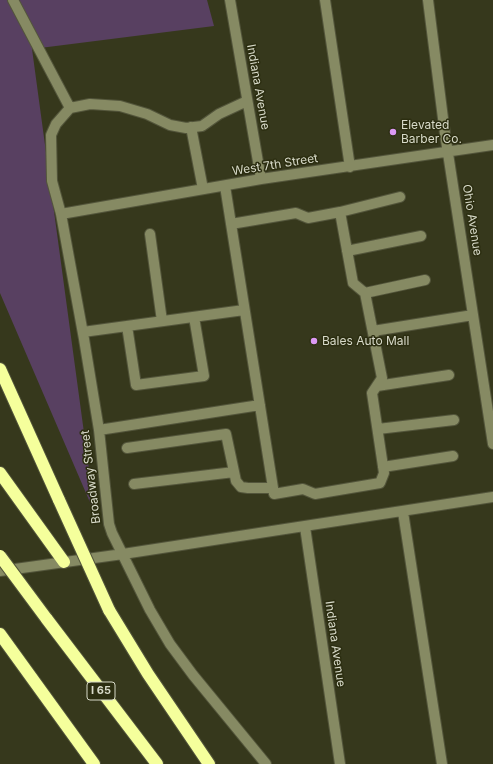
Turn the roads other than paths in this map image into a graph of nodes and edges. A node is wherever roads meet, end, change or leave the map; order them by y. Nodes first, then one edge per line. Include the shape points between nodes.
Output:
1 (13, 0) edge
2 (230, 0) edge
3 (325, 0) edge
4 (428, 0) edge
5 (248, 101) junction
6 (70, 108) junction
7 (191, 127) junction
8 (493, 146) edge
9 (448, 152) junction
10 (350, 166) junction
11 (261, 179) junction
12 (225, 186) junction
13 (203, 190) junction
14 (400, 197) dead end
15 (340, 212) junction
16 (61, 214) junction
17 (231, 224) junction
18 (150, 234) dead end
19 (421, 236) dead end
20 (347, 251) junction
21 (426, 280) dead end
22 (365, 293) junction
23 (244, 310) junction
24 (473, 316) junction
25 (194, 317) junction
26 (162, 321) junction
27 (127, 326) junction
28 (373, 331) junction
29 (83, 332) junction
30 (0, 369) edge
31 (449, 375) dead end
32 (377, 386) junction
33 (260, 405) junction
34 (454, 420) dead end
35 (378, 429) junction
36 (99, 430) junction
37 (493, 444) edge
38 (127, 448) dead end
39 (453, 456) dead end
40 (383, 467) junction
41 (234, 472) junction
42 (0, 473) edge
43 (134, 484) dead end
44 (273, 488) junction
45 (493, 497) edge
46 (403, 512) junction
47 (305, 527) junction
48 (123, 554) junction
49 (0, 556) edge
50 (64, 562) junction
51 (0, 571) edge
52 (0, 634) edge
53 (94, 764) edge
54 (157, 764) edge
55 (209, 764) edge
56 (266, 764) edge
57 (340, 764) edge
58 (442, 764) edge

1 - 6 street
2 - 5 street, Indiana Avenue
3 - 10 street
4 - 9 street, Ohio Avenue
5 - 7 street via 219,114 202,126
5 - 11 street, Indiana Avenue
6 - 7 street via 90,104 120,106 147,114 170,125
6 - 16 street, Broadway Street via 56,124 51,135 52,180
7 - 13 street
8 - 9 street, West 7th Street
9 - 10 street, West 7th Street
9 - 24 street, Ohio Avenue
10 - 11 street, West 7th Street
11 - 12 street, West 7th Street
12 - 13 street, West 7th Street
12 - 17 street
13 - 16 street, West 7th Street
14 - 15 street
15 - 17 street via 308,218 296,213
15 - 20 street
16 - 29 street, Broadway Street
17 - 23 street
18 - 26 street
19 - 20 street
20 - 22 street via 353,283
21 - 22 street
22 - 28 street
23 - 25 street
23 - 33 street
24 - 28 street
24 - 37 street, Ohio Avenue
25 - 26 street
25 - 27 street via 204,376 136,385
26 - 27 street
27 - 29 street
28 - 32 street via 382,378
29 - 36 street, Broadway Street
30 - 55 highway, bridge via 110,610 148,674
31 - 32 street
32 - 35 street via 372,393
33 - 36 street
33 - 44 street
34 - 35 street
35 - 40 street
36 - 48 street, Broadway Street via 109,524
38 - 41 street via 226,434
39 - 40 street
40 - 44 street via 384,474 380,483 314,494 303,489 274,494
41 - 43 street
41 - 44 street via 241,487
42 - 50 highway
45 - 46 street
46 - 47 street
46 - 58 street
47 - 48 street
47 - 57 street, Indiana Avenue
48 - 50 street
48 - 56 street, Broadway Street via 170,644 193,676
49 - 54 highway, I 65, bridge
50 - 51 street
52 - 53 highway

